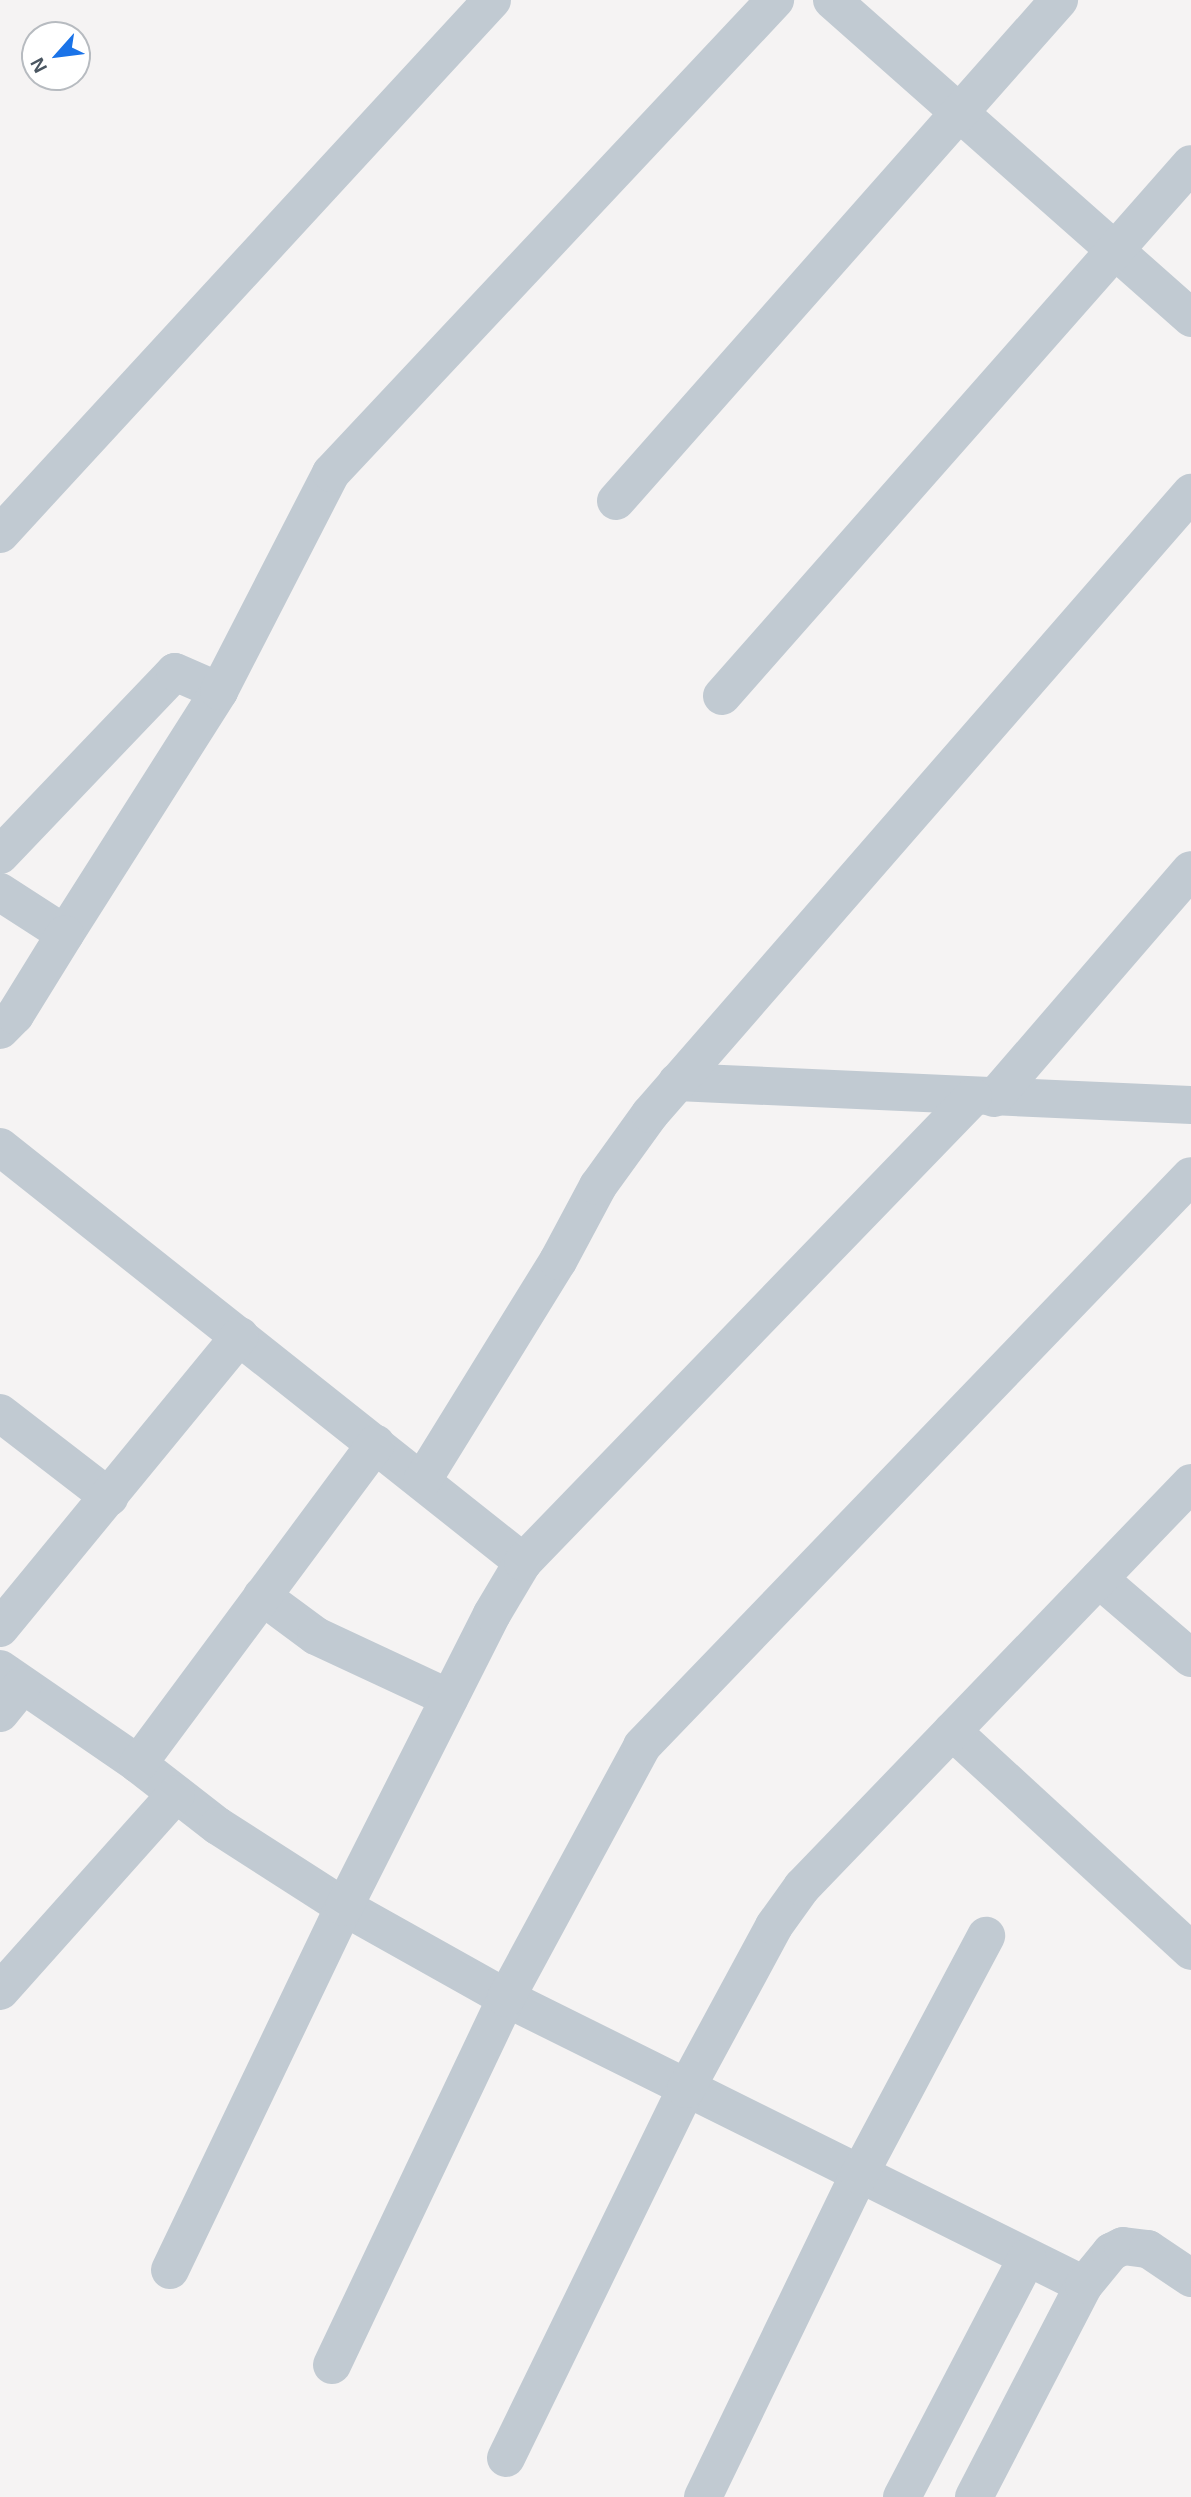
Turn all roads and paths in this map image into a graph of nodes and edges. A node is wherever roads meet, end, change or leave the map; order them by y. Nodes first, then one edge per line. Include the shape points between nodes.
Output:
1 (492, 0) edge
2 (775, 0) edge
3 (832, 0) edge
4 (1059, 0) edge
5 (958, 111) junction
6 (1191, 164) edge
7 (1112, 248) junction
8 (1191, 318) edge
9 (1191, 493) edge
10 (617, 502) dead end
11 (0, 534) edge
12 (219, 691) junction
13 (722, 696) dead end
14 (0, 855) edge
15 (1191, 870) edge
16 (0, 892) edge
17 (65, 934) junction
18 (0, 1030) edge
19 (677, 1082) junction
20 (984, 1097) junction
21 (1191, 1105) edge
22 (0, 1146) edge
23 (1191, 1176) edge
24 (240, 1336) junction
25 (0, 1413) edge
26 (376, 1444) junction
27 (422, 1481) junction
28 (1191, 1483) edge
29 (109, 1497) junction
30 (523, 1562) junction
31 (1099, 1579) junction
32 (262, 1596) junction
33 (0, 1628) edge
34 (1191, 1658) edge
35 (8, 1689) edge
36 (449, 1698) junction
37 (953, 1731) junction
38 (138, 1764) junction
39 (176, 1794) junction
40 (344, 1907) junction
41 (986, 1936) dead end
42 (1191, 1951) edge
43 (0, 1991) edge
44 (506, 1998) junction
45 (686, 2090) junction
46 (859, 2175) junction
47 (1027, 2259) junction
48 (170, 2270) dead end
49 (1191, 2278) edge
50 (1084, 2285) junction
51 (332, 2365) dead end
52 (506, 2458) dead end
53 (703, 2497) edge
54 (902, 2497) edge
55 (974, 2497) edge

1 - 11 street
2 - 12 street via 331,473
3 - 5 street
4 - 5 street
5 - 7 street
5 - 10 street
6 - 7 street
7 - 8 street
7 - 13 street
9 - 19 street
12 - 14 street via 175,672
12 - 17 street
15 - 20 street
16 - 17 street
17 - 18 street via 15,1015
19 - 20 street
19 - 27 street via 598,1186 558,1261
20 - 21 street
20 - 30 street
22 - 24 street
23 - 44 street via 642,1746
24 - 26 street
24 - 29 street
25 - 29 street
26 - 27 street
26 - 32 street
27 - 30 street
28 - 31 street
29 - 33 street
30 - 36 street
31 - 34 street
31 - 37 street
32 - 36 street via 316,1636
32 - 38 street
35 - 38 street
36 - 40 street
37 - 42 street
37 - 45 street via 802,1887 774,1926
38 - 39 street
39 - 40 street
39 - 43 street
40 - 44 street
40 - 48 street
41 - 46 street
44 - 45 street
44 - 51 street
45 - 46 street
45 - 52 street
46 - 47 street
46 - 53 street
47 - 50 street
47 - 54 street
49 - 50 street via 1149,2249 1123,2246 1111,2252
50 - 55 street

